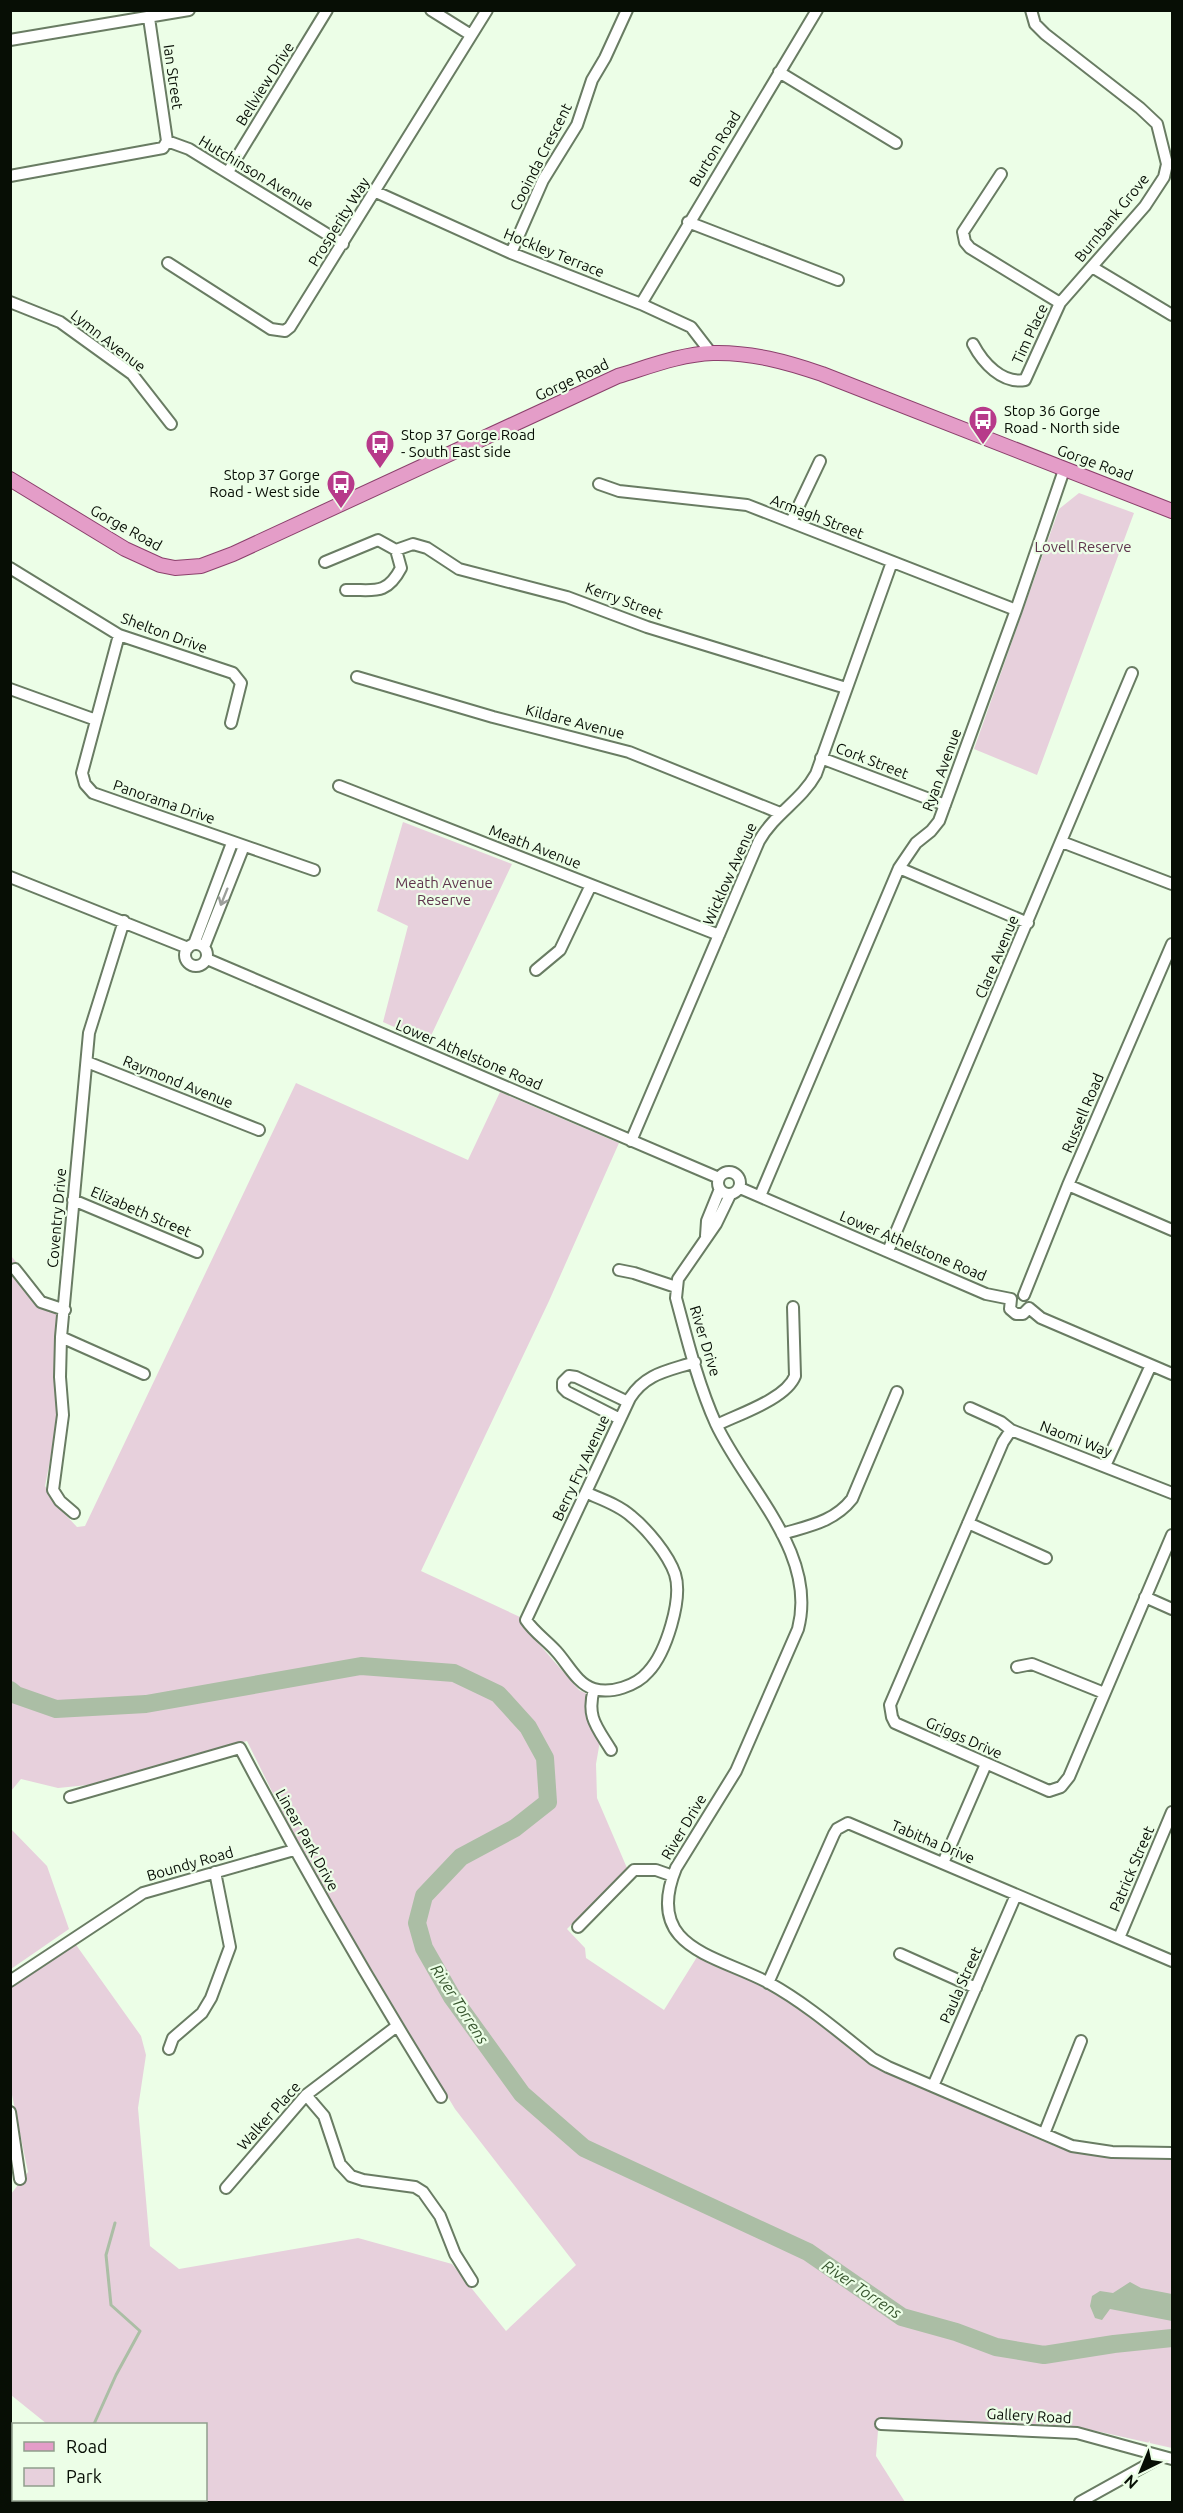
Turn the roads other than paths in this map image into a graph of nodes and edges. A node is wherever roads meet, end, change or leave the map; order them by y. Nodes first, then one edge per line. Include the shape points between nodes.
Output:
1 (189, 10) edge
2 (327, 10) edge
3 (431, 10) edge
4 (487, 10) edge
5 (627, 10) edge
6 (817, 10) edge
7 (1031, 10) edge
8 (149, 18) junction
9 (471, 35) junction
10 (10, 40) edge
11 (779, 72) junction
12 (167, 141) junction
13 (896, 143) dead end
14 (228, 172) junction
15 (1001, 174) dead end
16 (10, 176) edge
17 (1168, 180) edge
18 (376, 192) junction
19 (688, 222) junction
20 (343, 244) junction
21 (512, 253) junction
22 (168, 263) dead end
23 (1092, 267) junction
24 (838, 280) dead end
25 (10, 302) edge
26 (1060, 303) junction
27 (641, 304) junction
28 (1173, 315) edge
29 (973, 344) dead end
30 (711, 353) junction
31 (171, 424) dead end
32 (820, 460) dead end
33 (1064, 470) junction
34 (10, 478) edge
35 (599, 484) dead end
36 (1173, 511) edge
37 (791, 522) junction
38 (396, 550) junction
39 (325, 562) dead end
40 (892, 562) junction
41 (10, 568) edge
42 (346, 590) dead end
43 (1016, 610) junction
44 (119, 636) junction
45 (1132, 673) dead end
46 (357, 677) dead end
47 (846, 688) junction
48 (10, 689) edge
49 (96, 720) junction
50 (231, 723) dead end
51 (821, 758) junction
52 (339, 786) dead end
53 (945, 805) junction
54 (780, 813) junction
55 (1062, 842) junction
56 (232, 843) junction
57 (244, 846) junction
58 (899, 868) junction
59 (314, 870) dead end
60 (10, 877) edge
61 (1173, 884) edge
62 (591, 885) junction
63 (124, 921) junction
64 (1028, 923) junction
65 (719, 935) junction
66 (1173, 944) edge
67 (195, 947) junction
68 (207, 959) junction
69 (536, 970) dead end
70 (87, 1062) junction
71 (259, 1130) dead end
72 (631, 1141) junction
73 (719, 1184) junction
74 (1068, 1185) junction
75 (735, 1191) junction
76 (759, 1196) junction
77 (72, 1200) junction
78 (1173, 1230) edge
79 (706, 1236) junction
80 (888, 1251) junction
81 (197, 1252) dead end
82 (15, 1269) dead end
83 (619, 1270) dead end
84 (676, 1287) junction
85 (1024, 1295) junction
86 (1011, 1299) junction
87 (794, 1307) dead end
88 (1029, 1308) junction
89 (65, 1310) junction
90 (60, 1337) junction
91 (695, 1362) junction
92 (1151, 1365) junction
93 (144, 1374) dead end
94 (1173, 1374) edge
95 (897, 1392) dead end
96 (627, 1402) junction
97 (970, 1408) dead end
98 (620, 1419) junction
99 (717, 1425) junction
100 (1011, 1430) junction
101 (1105, 1466) junction
102 (587, 1492) junction
103 (1173, 1493) edge
104 (74, 1513) dead end
105 (968, 1523) junction
106 (782, 1534) junction
107 (1173, 1535) edge
108 (1046, 1558) dead end
109 (1145, 1598) junction
110 (1173, 1609) edge
111 (1017, 1667) dead end
112 (594, 1689) junction
113 (1104, 1693) junction
114 (611, 1750) dead end
115 (986, 1764) junction
116 (70, 1797) dead end
117 (1173, 1812) edge
118 (294, 1850) junction
119 (943, 1863) junction
120 (215, 1872) junction
121 (673, 1876) junction
122 (1017, 1895) junction
123 (578, 1927) dead end
124 (1119, 1938) junction
125 (900, 1954) dead end
126 (1173, 1961) edge
127 (10, 1981) edge
128 (768, 1983) junction
129 (976, 1988) junction
130 (397, 2026) junction
131 (1082, 2041) dead end
132 (169, 2049) dead end
133 (933, 2086) junction
134 (306, 2095) junction
135 (441, 2097) dead end
136 (10, 2112) edge
137 (1044, 2134) junction
138 (1173, 2153) edge
139 (20, 2179) dead end
140 (226, 2188) dead end
141 (472, 2282) dead end
142 (880, 2424) dead end
143 (1167, 2458) edge
144 (1080, 2502) edge

1 - 8 street
2 - 14 street, Bellview Drive
3 - 9 street
4 - 9 street, Prosperity Way
5 - 21 street, Cooinda Crescent via 592,80 577,125 543,180
6 - 11 street, Burton Road
7 - 17 street, Burnbank Grove via 1035,24 1045,34 1157,124
8 - 10 street
8 - 12 street, Ian Street
9 - 18 street, Prosperity Way
11 - 13 street
11 - 19 street, Burton Road
12 - 14 street, Hutchinson Avenue
12 - 16 street via 163,148
14 - 20 street, Hutchinson Avenue
15 - 26 street via 963,232 965,242
17 - 23 street, Burnbank Grove
18 - 20 street, Prosperity Way
18 - 21 street, Hockley Terrace
19 - 24 street
19 - 27 street, Burton Road
20 - 22 street, Prosperity Way via 285,331 271,329
21 - 27 street, Hockley Terrace
23 - 26 street, Burnbank Grove
23 - 28 street
25 - 31 street, Lymn Avenue via 60,322 132,374
26 - 29 street, Tim Place via 1025,380 1015,382 988,367
27 - 30 street, Hockley Terrace via 691,327
30 - 33 main road, Gorge Road via 772,358 822,374
30 - 34 main road, Gorge Road via 618,376 201,566 175,568 142,558
32 - 37 street
33 - 36 main road, Gorge Road
33 - 43 street, Ryan Avenue
35 - 37 street, Armagh Street via 619,491 747,505
37 - 40 street, Armagh Street
38 - 39 street, Kerry Street via 378,540
38 - 42 street via 401,568 390,584 369,592
38 - 47 street, Kerry Street via 412,544 427,548 459,569 567,597 647,627
40 - 43 street, Armagh Street
40 - 47 street, Wicklow Avenue
41 - 44 street, Shelton Drive
43 - 53 street, Ryan Avenue
44 - 49 street, Panorama Drive
44 - 50 street, Shelton Drive via 233,673 241,683
45 - 55 street, Clare Avenue
46 - 54 street, Kildare Avenue via 630,752
47 - 51 street, Wicklow Avenue
48 - 49 street
49 - 56 street, Panorama Drive via 82,773 93,794
51 - 53 street, Cork Street
51 - 54 street, Wicklow Avenue via 807,789
52 - 62 street, Meath Avenue
53 - 58 street, Ryan Avenue via 939,821 916,843
54 - 65 street, Wicklow Avenue via 759,841
55 - 61 street
55 - 64 street, Clare Avenue
56 - 57 street, Panorama Drive
56 - 67 street
57 - 59 street, Panorama Drive
57 -> 67 street
58 - 64 street
58 - 76 street, Ryan Avenue
60 - 63 street
62 - 65 street, Meath Avenue
62 - 69 street via 560,950
63 - 67 street
63 - 70 street, Coventry Drive via 89,1033
64 - 80 street, Clare Avenue
65 - 72 street, Wicklow Avenue
66 - 74 street, Russell Road
67 - 68 street via 208,954
67 - 68 street via 185,958 189,965 198,967
68 - 72 street, Lower Athelstone Road
70 - 71 street, Raymond Avenue
70 - 77 street, Coventry Drive
72 - 73 street, Lower Athelstone Road
73 - 75 street
73 - 75 street via 724,1173 734,1173 740,1178
73 - 79 street
74 - 78 street
74 - 85 street, Russell Road
75 - 76 street, Lower Athelstone Road
75 - 79 street
76 - 80 street, Lower Athelstone Road
77 - 81 street, Elizabeth Street
77 - 89 street, Coventry Drive
79 - 84 street
80 - 86 street, Lower Athelstone Road via 986,1294
82 - 89 street via 41,1302
83 - 84 street
84 - 91 street, River Drive
85 - 86 street via 1016,1294
85 - 88 street
86 - 88 street via 1010,1309 1016,1314
87 - 99 street via 793,1382 776,1396
88 - 92 street via 1041,1318
89 - 90 street, Coventry Drive
90 - 93 street
90 - 104 street, Coventry Drive via 63,1415 52,1490
91 - 96 street, Berry Fry Avenue via 650,1377
91 - 99 street, River Drive
92 - 94 street
92 - 101 street
95 - 106 street via 852,1499 844,1509 827,1520
96 - 98 street, Berry Fry Avenue
96 - 98 street via 576,1377 569,1376 564,1382 567,1392
97 - 100 street, Naomi Way
98 - 102 street, Berry Fry Avenue
99 - 106 street, River Drive
100 - 101 street, Naomi Way
100 - 105 street, Griggs Drive
101 - 103 street, Naomi Way
102 - 112 street, Berry Fry Avenue via 526,1620 579,1679
102 - 112 street via 631,1515 669,1563 678,1587 675,1617 647,1674 620,1688
105 - 108 street
105 - 115 street, Griggs Drive via 890,1705 895,1723
106 - 121 street, River Drive via 802,1590 798,1629 736,1771
107 - 109 street, Griggs Drive
109 - 110 street
109 - 113 street, Griggs Drive
111 - 113 street via 1032,1664
112 - 114 street via 591,1714
113 - 115 street, Griggs Drive via 1061,1788 1049,1791
115 - 119 street
116 - 118 street, Linear Park Drive via 240,1748
117 - 124 street, Patrick Street
118 - 120 street, Boundy Road
118 - 130 street, Linear Park Drive
119 - 122 street, Tabitha Drive
119 - 128 street, Tabitha Drive via 855,1825 842,1825 834,1834
120 - 127 street, Boundy Road via 143,1893
120 - 132 street via 230,1947 211,1998 202,2013 173,2038
121 - 123 street via 656,1870 634,1870
121 - 128 street, River Drive via 667,1893 668,1913 683,1941 703,1955
122 - 124 street, Tabitha Drive
122 - 129 street, Paula Street
124 - 126 street, Tabitha Drive
125 - 129 street
128 - 133 street, River Drive via 794,1998 873,2059
129 - 133 street, Paula Street
130 - 134 street, Walker Place
130 - 135 street, Linear Park Drive
131 - 137 street
133 - 137 street, River Drive
134 - 140 street, Walker Place
134 - 141 street via 324,2116 340,2164 351,2176 415,2187 423,2192 440,2216 455,2254
136 - 139 street
137 - 138 street, River Drive via 1097,2151
142 - 143 street, Gallery Road via 1077,2433
143 - 144 street

